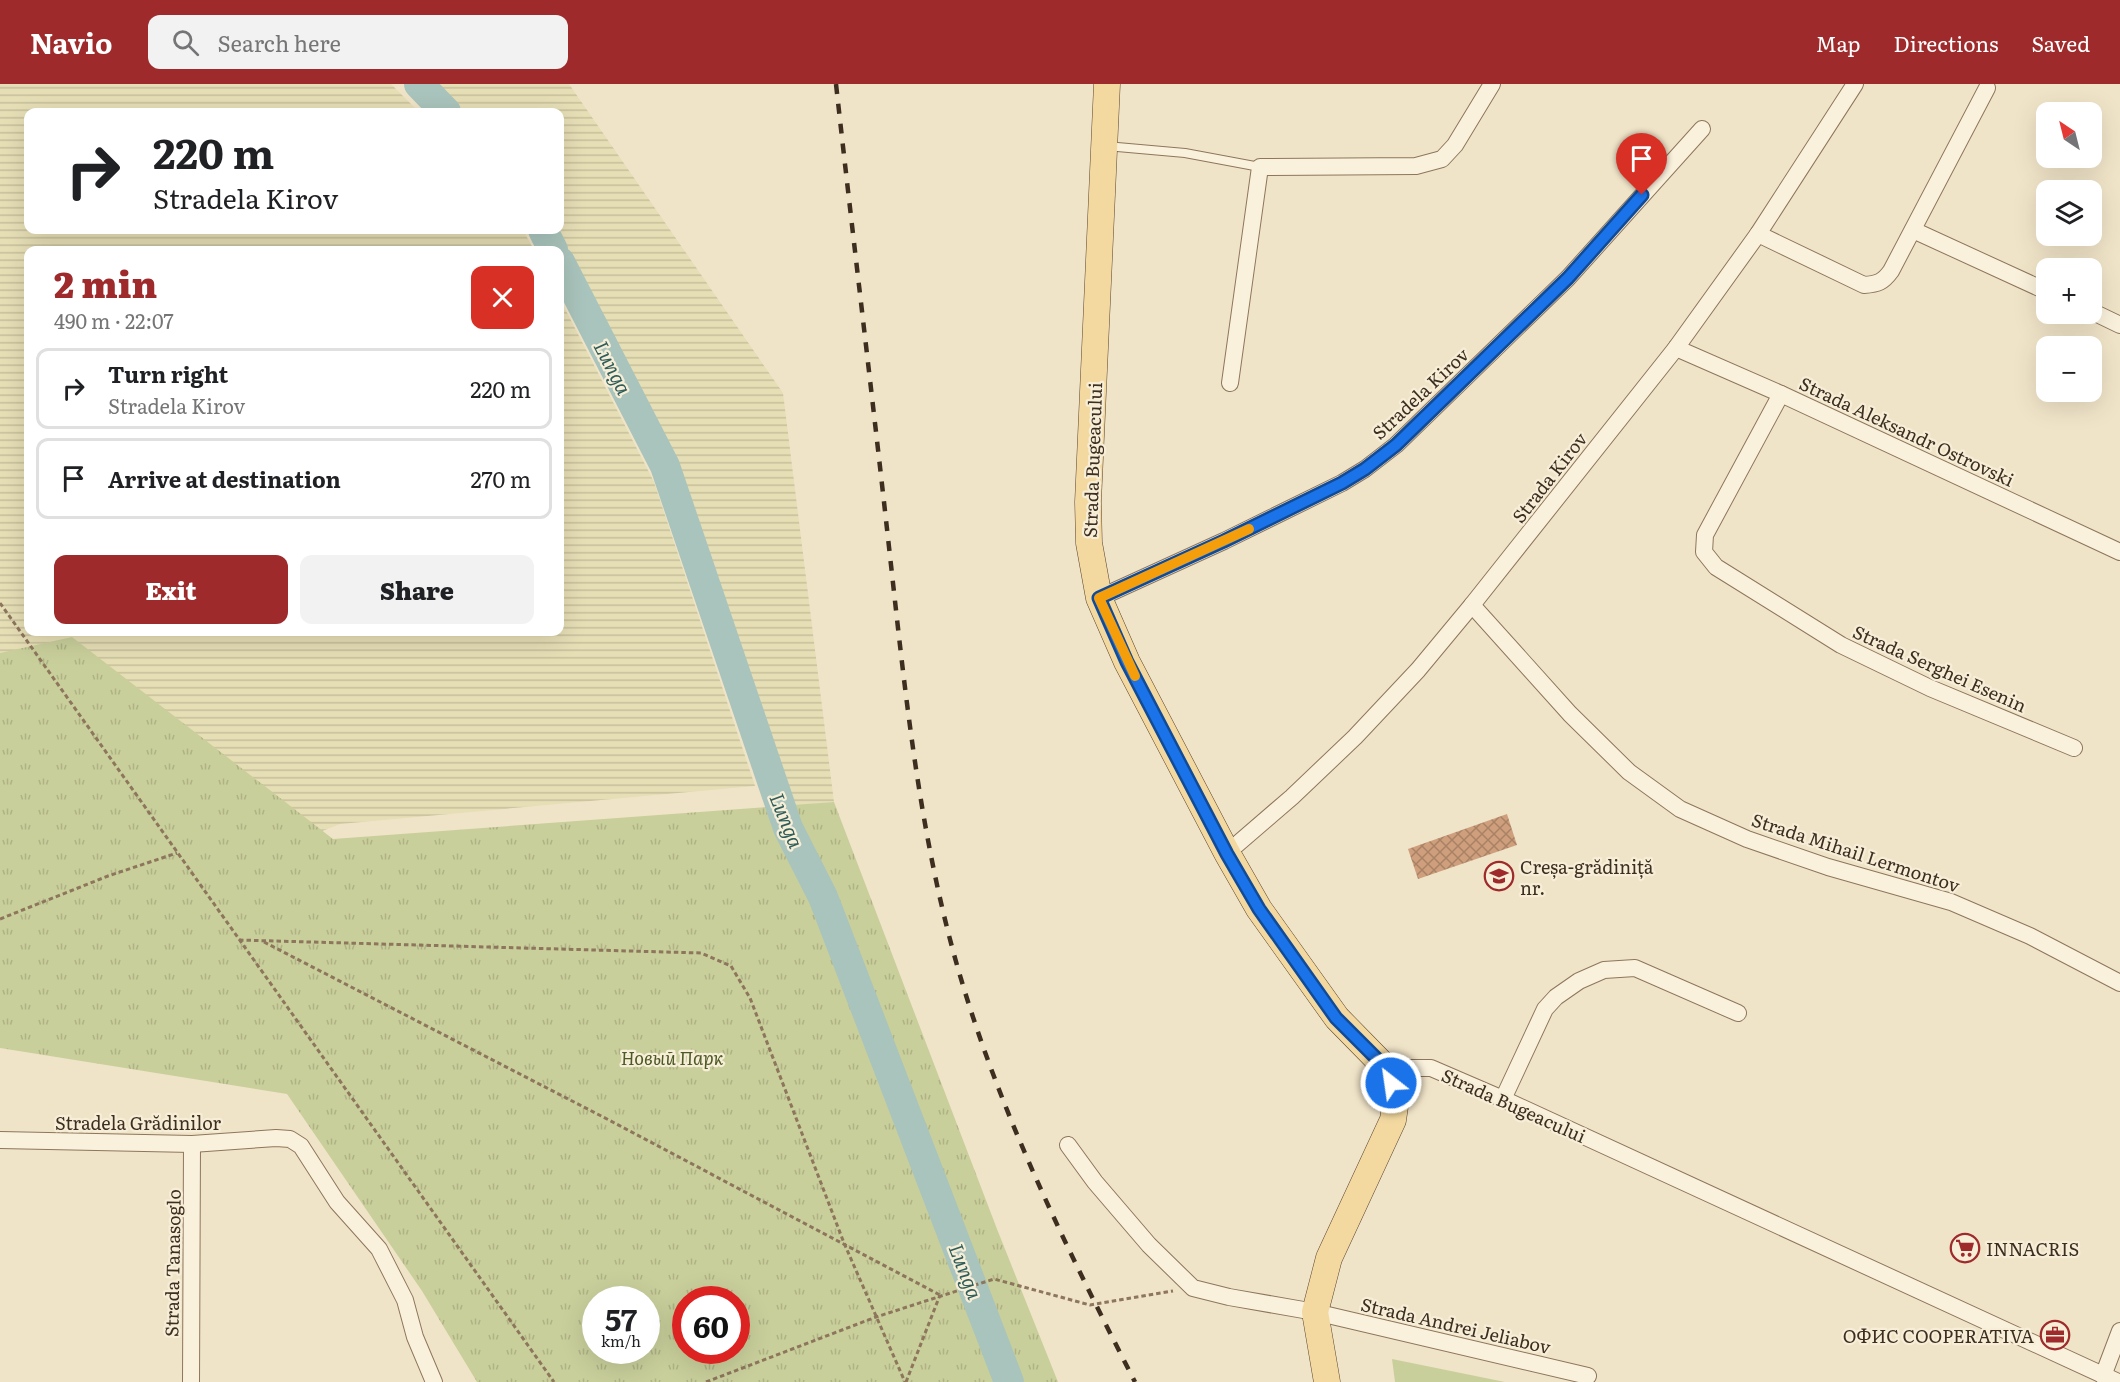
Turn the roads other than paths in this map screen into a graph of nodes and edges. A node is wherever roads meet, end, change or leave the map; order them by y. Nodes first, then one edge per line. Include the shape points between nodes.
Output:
1 (1107, 84) edge
2 (1492, 84) edge
3 (1855, 84) edge
4 (1986, 88) dead end
5 (1702, 129) dead end
6 (1105, 146) junction
7 (1260, 167) junction
8 (1913, 230) junction
9 (1758, 234) junction
10 (2036, 286) edge
11 (2102, 316) edge
12 (2120, 325) edge
13 (1677, 348) junction
14 (1230, 383) dead end
15 (1781, 394) junction
16 (2120, 552) edge
17 (1099, 598) junction
18 (1472, 605) junction
19 (2074, 748) dead end
20 (1227, 854) junction
21 (2120, 983) edge
22 (1738, 1013) dead end
23 (1386, 1068) junction
24 (1503, 1099) junction
25 (0, 1140) edge
26 (192, 1144) junction
27 (1068, 1145) dead end
28 (1315, 1312) junction
29 (2120, 1331) edge
30 (1588, 1376) dead end
31 (2110, 1379) edge
32 (190, 1382) edge
33 (434, 1382) edge
34 (1327, 1382) edge

1 - 6 main road, Strada Bugeacului
2 - 7 street via 1455,145 1442,159 1416,166
3 - 9 street, Strada Kirov
4 - 8 street
5 - 17 street, Stradela Kirov via 1568,278 1380,457 1342,483
6 - 7 lane via 1185,153
6 - 17 main road, Strada Bugeacului via 1088,502 1089,543
7 - 14 street
8 - 9 street via 1892,271 1876,285 1864,285
8 - 10 street
9 - 13 street, Strada Kirov
11 - 12 street
13 - 15 street, Strada Aleksandr Ostrovski
13 - 18 street, Strada Kirov
15 - 16 street, Strada Aleksandr Ostrovski
15 - 19 street, Strada Serghei Esenin via 1705,535 1704,552 1716,567 1841,645 1930,688
17 - 20 main road, Strada Bugeacului via 1127,662
18 - 20 street, Strada Kirov via 1355,737
18 - 21 street, Strada Mihail Lermontov via 1570,714 1629,772 1680,809 1747,839 1951,902 2030,936
20 - 23 main road, Strada Bugeacului via 1259,909 1336,1018
22 - 24 street via 1635,968 1604,970 1579,981 1545,1009
23 - 24 street, Strada Bugeacului via 1431,1068
23 - 28 main road via 1396,1099 1393,1120 1329,1258
24 - 31 street, Strada Bugeacului
25 - 26 street, Stradela Grădinilor
26 - 32 street, Strada Tanasoglo
26 - 33 street, Stradela Grădinilor via 276,1137 301,1146 338,1202 378,1249 405,1300
27 - 28 street, Strada Andrei Jeliabov via 1149,1245 1193,1288
28 - 30 street, Strada Andrei Jeliabov
28 - 34 main road
29 - 31 street

